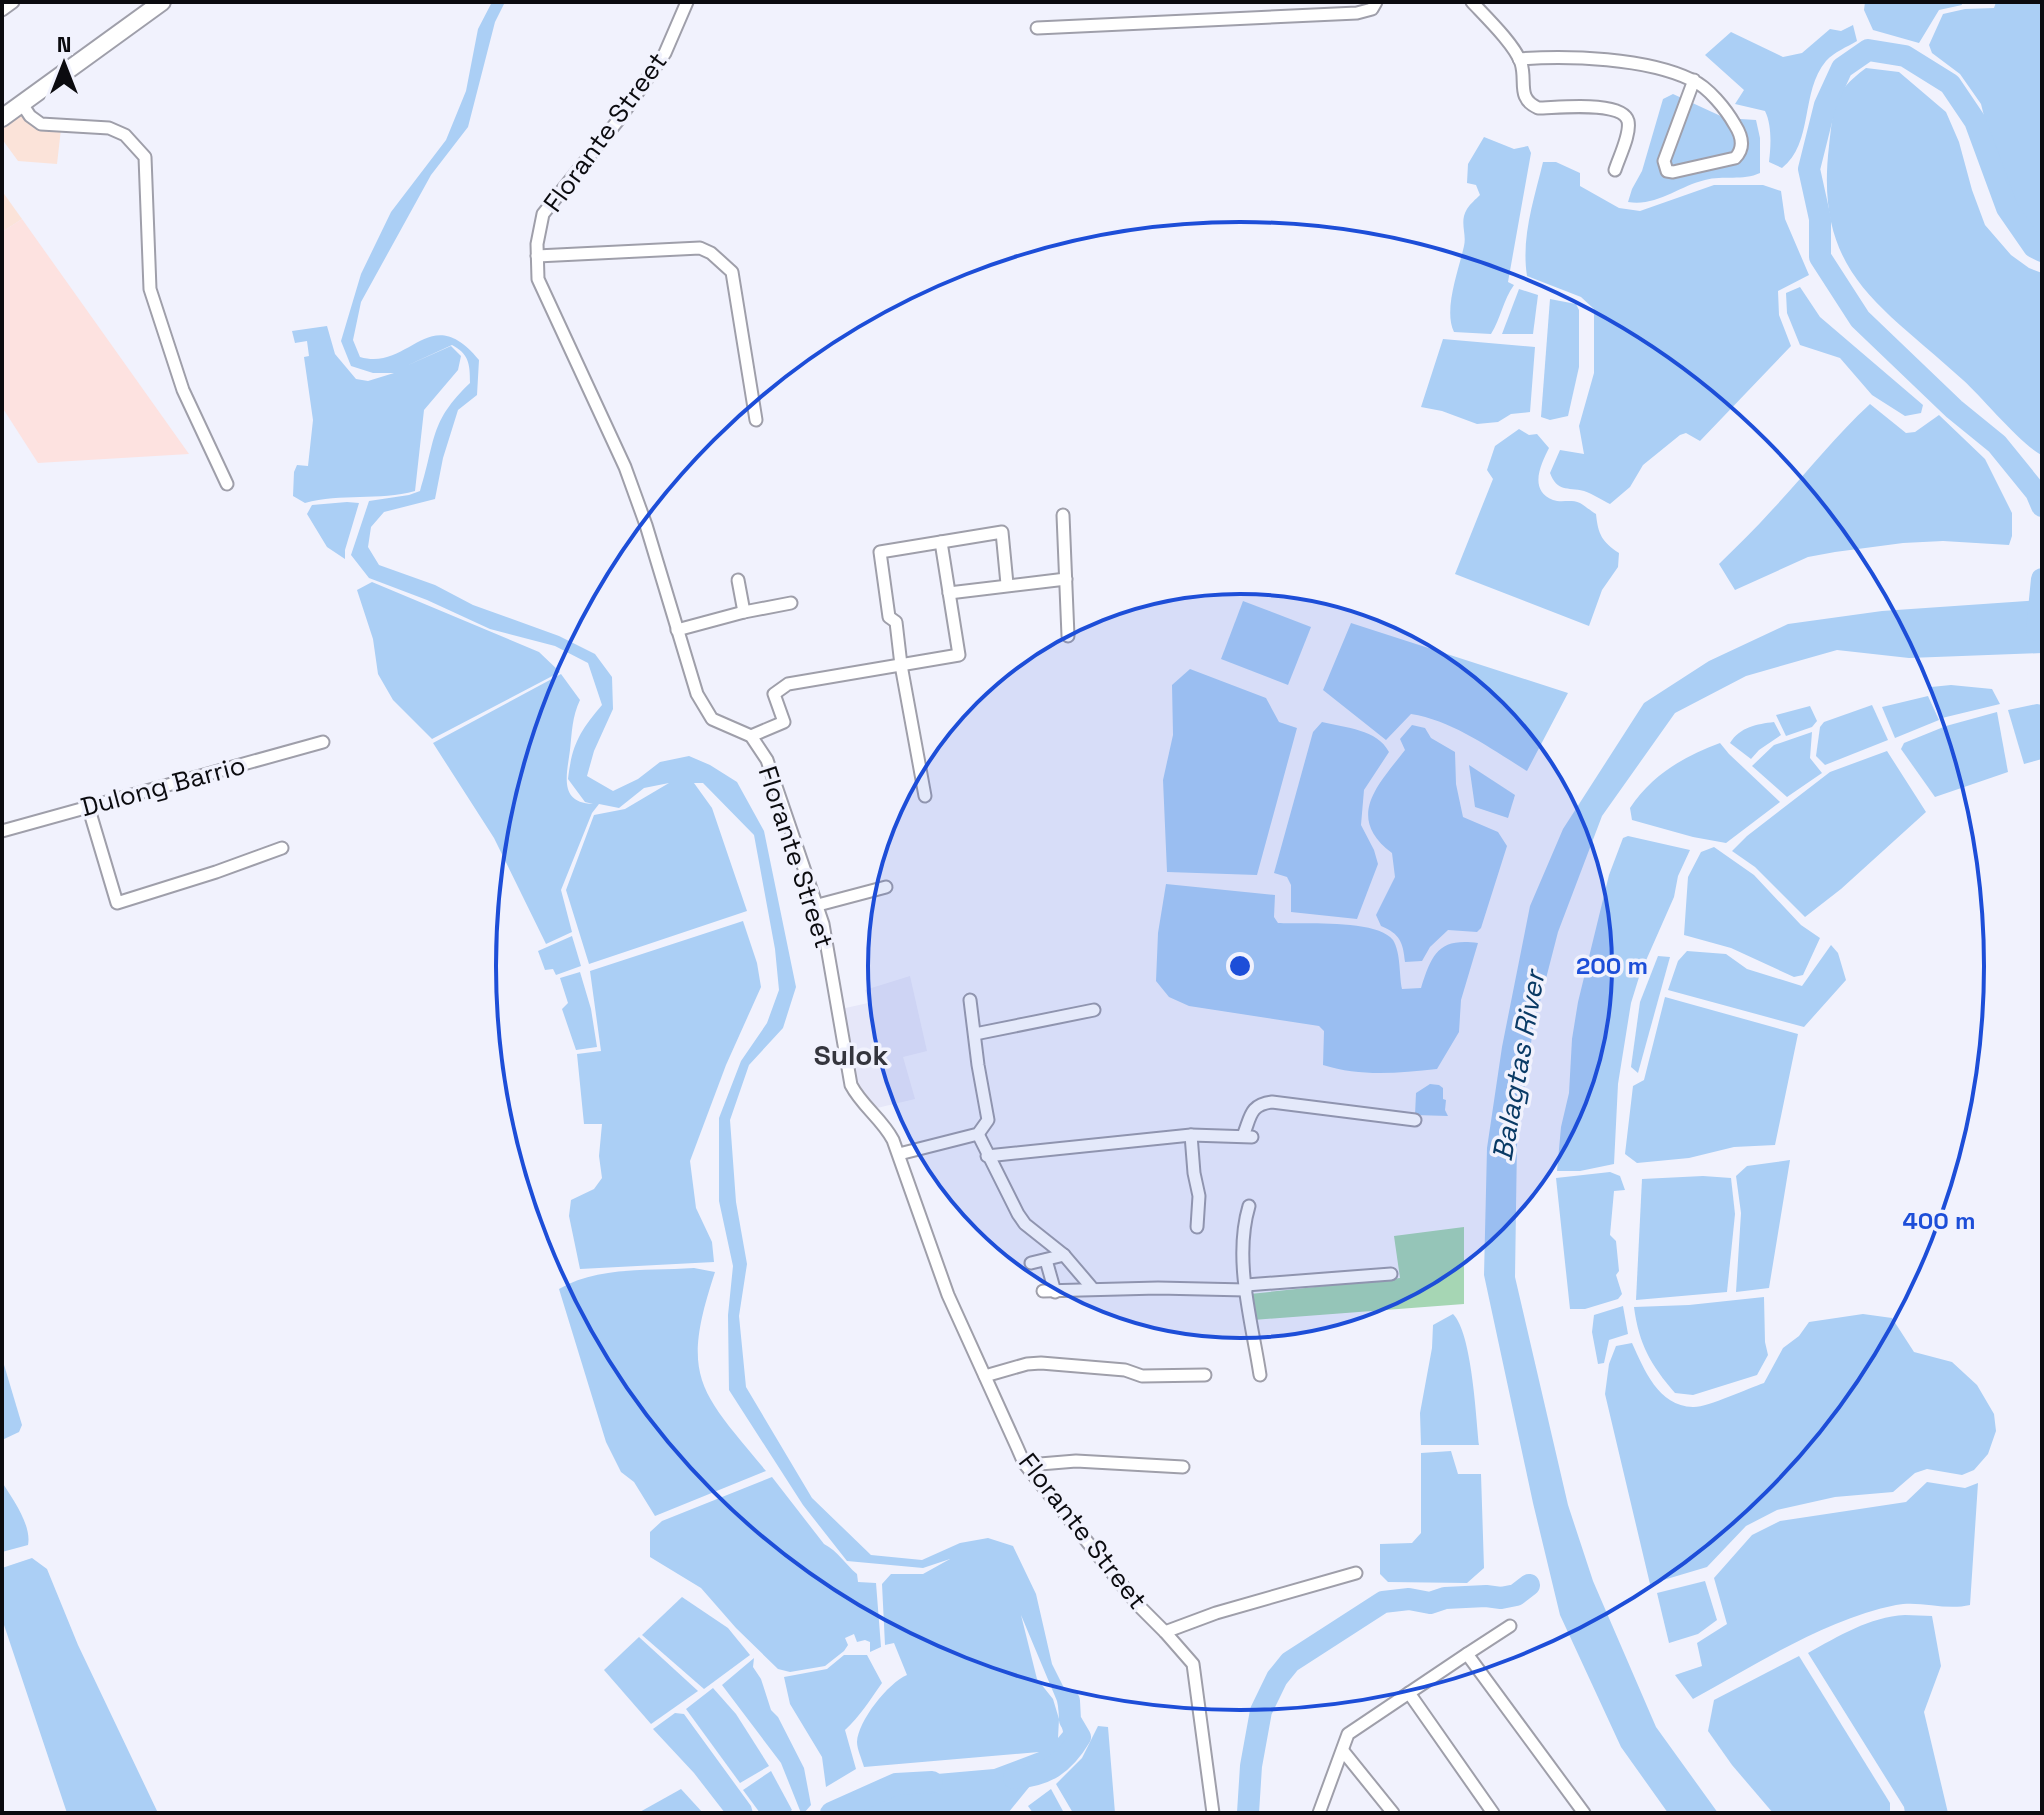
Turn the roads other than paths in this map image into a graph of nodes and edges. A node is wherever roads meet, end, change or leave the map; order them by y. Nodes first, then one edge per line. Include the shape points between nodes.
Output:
1 (13, 2) edge
2 (687, 2) edge
3 (1376, 2) edge
4 (1472, 2) edge
5 (154, 5) edge
6 (2, 10) edge
7 (1037, 28) dead end
8 (1519, 59) junction
9 (1694, 80) junction
10 (22, 104) junction
11 (2, 118) edge
12 (1615, 170) dead end
13 (537, 256) junction
14 (756, 420) dead end
15 (227, 484) dead end
16 (1063, 515) dead end
17 (941, 542) junction
18 (1066, 579) junction
19 (738, 580) dead end
20 (1007, 584) junction
21 (949, 593) junction
22 (791, 603) dead end
23 (744, 612) junction
24 (677, 630) junction
25 (1068, 636) dead end
26 (901, 665) junction
27 (751, 736) junction
28 (323, 742) dead end
29 (925, 796) dead end
30 (88, 806) junction
31 (2, 831) edge
32 (282, 848) dead end
33 (886, 887) dead end
34 (818, 905) junction
35 (970, 1000) dead end
36 (1094, 1010) dead end
37 (975, 1034) junction
38 (1415, 1120) dead end
39 (978, 1134) junction
40 (1191, 1135) junction
41 (899, 1154) junction
42 (987, 1156) junction
43 (1249, 1206) dead end
44 (1197, 1227) dead end
45 (1064, 1255) junction
46 (1046, 1260) junction
47 (1031, 1263) dead end
48 (1391, 1274) dead end
49 (1246, 1287) junction
50 (1093, 1289) junction
51 (1205, 1375) dead end
52 (1260, 1375) dead end
53 (985, 1376) junction
54 (1028, 1465) junction
55 (1183, 1467) dead end
56 (1356, 1573) dead end
57 (1510, 1626) dead end
58 (1165, 1632) junction
59 (1467, 1654) junction
60 (1409, 1693) junction
61 (1343, 1751) junction
62 (1213, 1813) edge
63 (1319, 1813) edge
64 (1393, 1813) edge
65 (1493, 1813) edge
66 (1584, 1813) edge

1 - 6 street
2 - 13 street, Florante Street via 665,53 543,214
3 - 7 street via 1372,9 1357,13
4 - 8 street
5 - 10 main road
8 - 9 street via 1610,61
8 - 12 street via 1529,104 1604,107 1624,115 1628,129
9 - 9 street via 1734,122 1742,147 1735,158 1667,171 1664,161
10 - 11 main road
10 - 15 street via 41,124 109,128 125,135 145,157 150,289 183,390
13 - 14 street via 700,248 711,253 732,272
13 - 24 street, Florante Street via 538,279 625,467
16 - 18 street
17 - 20 street via 1002,532
17 - 21 street
17 - 26 street via 880,552
18 - 20 street
18 - 25 street
19 - 23 street
20 - 21 street
21 - 26 street via 959,655
22 - 23 street
23 - 24 street
24 - 27 street, Florante Street via 703,708 719,724
26 - 27 street via 788,684 774,694 784,722
26 - 29 street
27 - 34 street, Florante Street via 767,760
28 - 30 street, Dulong Barrio
30 - 31 street, Dulong Barrio
30 - 32 street via 117,903
33 - 34 street
34 - 41 street, Florante Street via 851,1085 887,1128
35 - 37 street
36 - 37 street
37 - 39 street via 988,1120
38 - 40 street via 1272,1102 1254,1108 1248,1137
39 - 41 street
39 - 42 street
40 - 42 street
40 - 44 street via 1199,1196
41 - 53 street, Florante Street via 943,1281
42 - 45 street via 1025,1224
43 - 49 street via 1243,1251
45 - 46 street
45 - 50 street
46 - 47 street
46 - 50 street via 1049,1292
48 - 49 street
49 - 50 street
49 - 52 street
51 - 53 street via 1142,1376 1041,1363
53 - 54 street, Florante Street
54 - 55 street via 1076,1461
54 - 58 street, Florante Street
56 - 58 street
57 - 59 street
58 - 62 street, Florante Street via 1193,1664
59 - 60 street
59 - 66 street
60 - 61 street via 1348,1734
60 - 65 street
61 - 63 street
61 - 64 street

